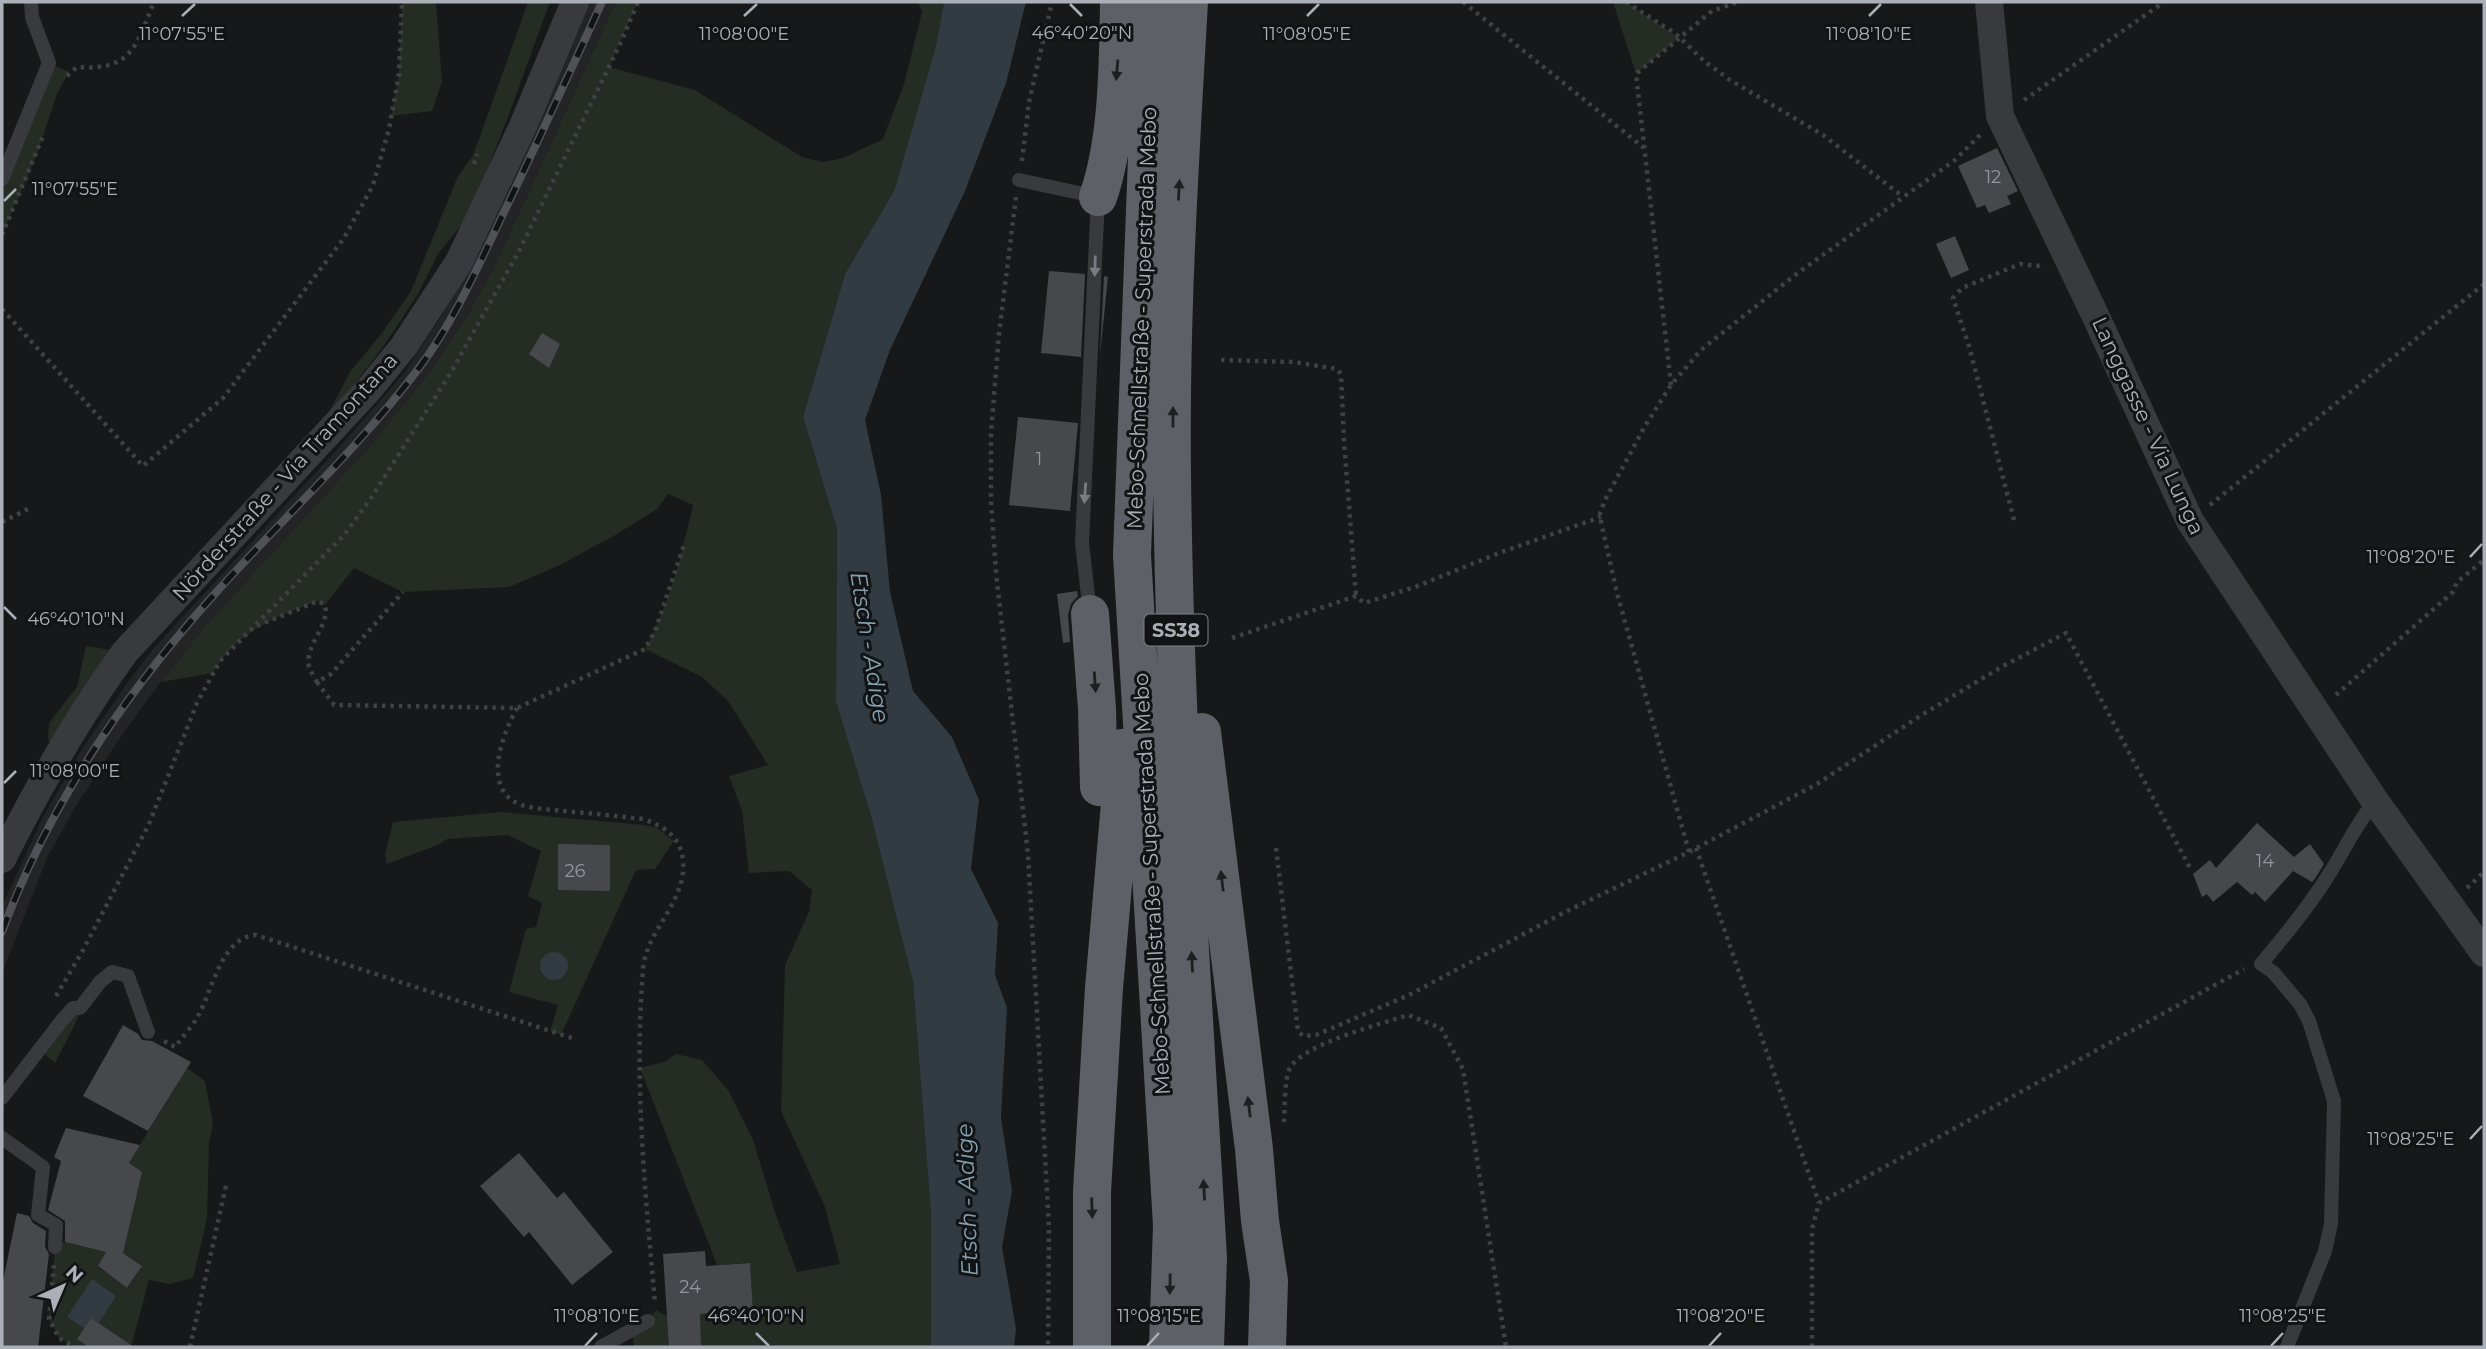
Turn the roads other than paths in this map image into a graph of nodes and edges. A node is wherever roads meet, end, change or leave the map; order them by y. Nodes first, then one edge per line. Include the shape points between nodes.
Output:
1 (31, 2) edge
2 (575, 2) edge
3 (1119, 2) edge
4 (1156, 2) edge
5 (1189, 2) edge
6 (1989, 2) edge
7 (2, 179) edge
8 (1019, 180) road end
9 (1098, 197) junction
10 (1172, 475) junction
11 (1132, 555) junction
12 (1090, 614) joint
13 (2375, 801) junction
14 (2, 859) edge
15 (2484, 953) edge
16 (148, 1032) road end
17 (2, 1098) edge
18 (2, 1138) edge
19 (1094, 1154) junction
20 (55, 1247) road end
21 (652, 1316) road end
22 (601, 1347) edge
23 (1092, 1347) edge
24 (1168, 1347) edge
25 (1205, 1347) edge
26 (1267, 1347) edge
27 (2287, 1347) edge

1 - 7 lane via 49,63
2 - 14 street, Nörderstraße - Via Tramontana via 481,218 459,262 404,346 125,652 55,758
3 -> 9 highway via 1107,171
4 - 11 highway, Mebo-Schnellstraße - Superstrada Mebo / SS38
10 -> 5 highway, Mebo-Schnellstraße - Superstrada Mebo / SS38 via 1173,311
6 - 13 street, Langgasse - Via Lunga via 2000,116 2190,521
8 - 9 lane
9 -> 12 lane via 1082,543
25 -> 10 highway, Mebo-Schnellstraße - Superstrada Mebo / SS38 via 1208,1258 1178,714
26 -> 10 highway via 1269,1281 1199,709 1193,526
11 - 19 highway via 1121,597 1123,769
11 -> 24 highway, Mebo-Schnellstraße - Superstrada Mebo / SS38 via 1171,1225
12 -> 19 highway via 1101,841 1083,1124
13 - 15 street, Langgasse - Via Lunga
13 - 27 lane via 2324,881 2261,964 2300,1004 2334,1101 2329,1233
16 - 17 lane via 128,976 112,972 80,1008 73,1008 63,1019
18 - 20 lane via 43,1167 38,1215 56,1224
19 -> 23 highway
21 - 22 lane

